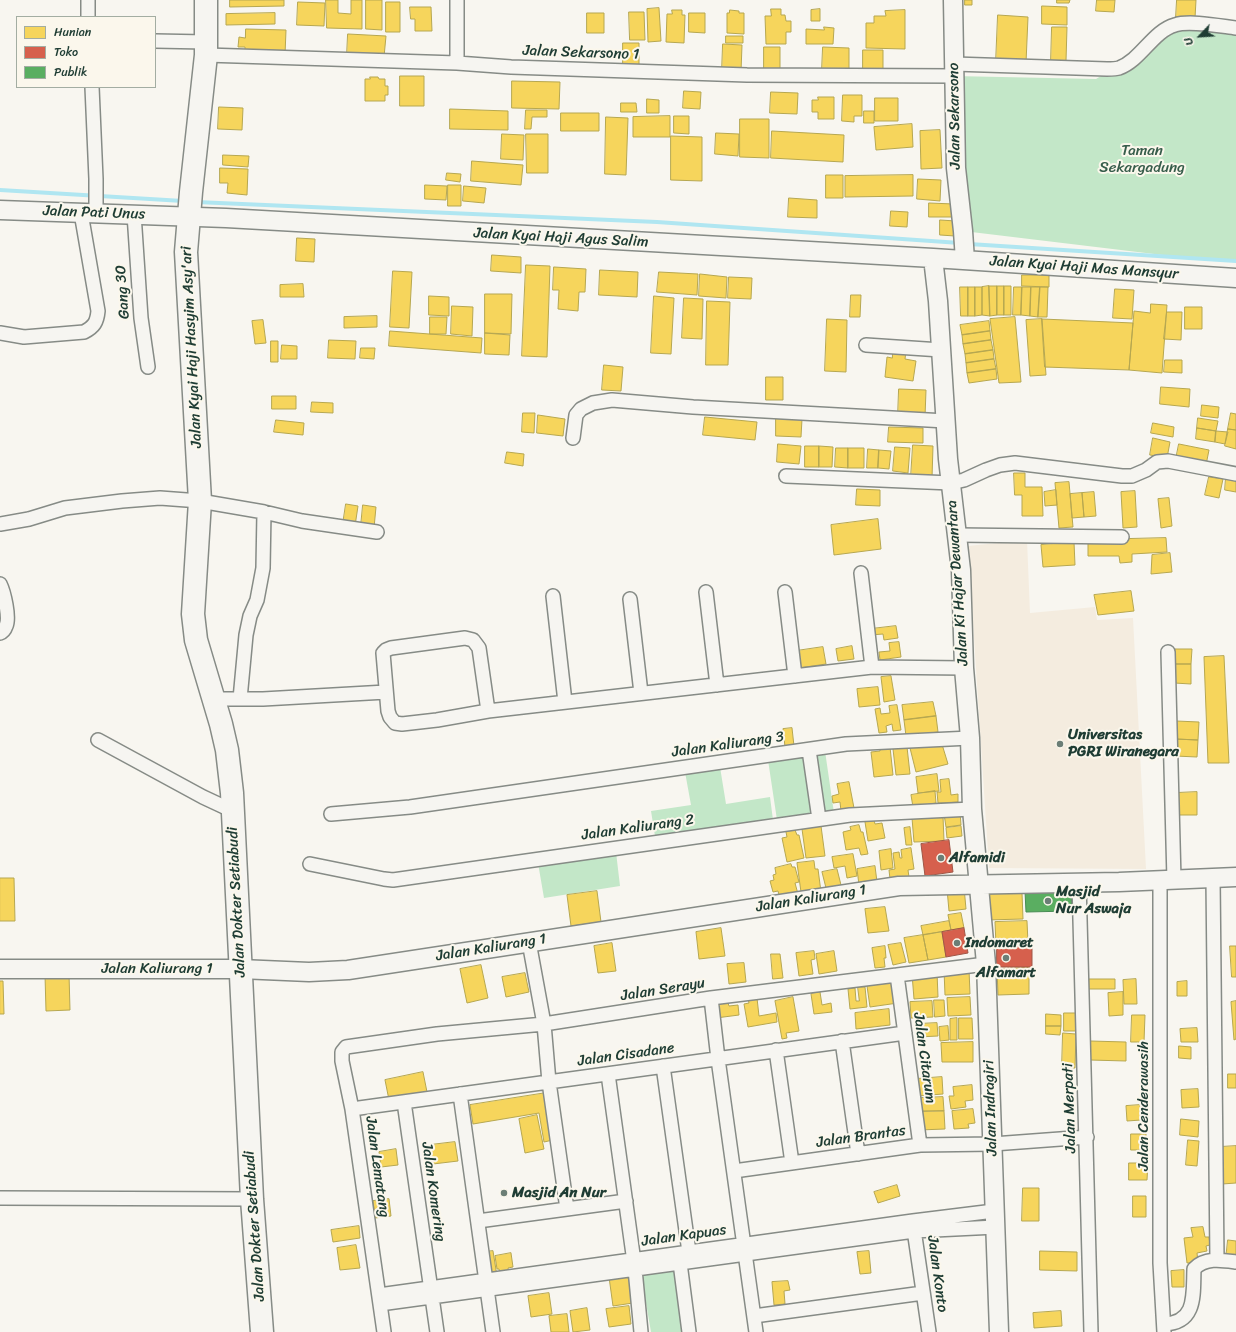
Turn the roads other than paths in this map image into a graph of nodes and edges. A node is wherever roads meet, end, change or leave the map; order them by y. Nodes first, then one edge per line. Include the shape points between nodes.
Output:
1 (88, 0) edge
2 (206, 0) edge
3 (457, 0) edge
4 (953, 0) edge
5 (88, 16) edge
6 (1236, 28) edge
7 (156, 41) edge
8 (206, 48) junction
9 (457, 63) junction
10 (954, 70) junction
11 (92, 88) edge
12 (190, 207) junction
13 (91, 209) junction
14 (0, 210) edge
15 (134, 214) junction
16 (965, 257) junction
17 (933, 258) junction
18 (1236, 278) edge
19 (0, 333) edge
20 (866, 345) dead end
21 (941, 350) junction
22 (148, 367) dead end
23 (946, 420) junction
24 (573, 438) dead end
25 (197, 469) joint
26 (1236, 474) edge
27 (786, 476) dead end
28 (952, 494) junction
29 (200, 501) junction
30 (264, 512) junction
31 (0, 524) edge
32 (377, 532) dead end
33 (958, 536) junction
34 (1122, 537) dead end
35 (861, 573) dead end
36 (0, 584) edge
37 (706, 592) dead end
38 (784, 592) dead end
39 (553, 596) dead end
40 (630, 599) dead end
41 (0, 634) edge
42 (1168, 652) dead end
43 (872, 667) junction
44 (964, 668) junction
45 (795, 676) junction
46 (717, 685) junction
47 (386, 692) junction
48 (641, 693) junction
49 (213, 699) junction
50 (240, 699) junction
51 (565, 702) junction
52 (488, 711) junction
53 (970, 738) junction
54 (98, 740) dead end
55 (809, 750) junction
56 (972, 809) junction
57 (232, 811) junction
58 (331, 814) dead end
59 (819, 819) junction
60 (310, 864) dead end
61 (1236, 877) edge
62 (1212, 879) junction
63 (1167, 880) junction
64 (1079, 882) junction
65 (979, 884) junction
66 (529, 942) junction
67 (986, 964) junction
68 (0, 969) edge
69 (240, 969) junction
70 (897, 975) junction
71 (711, 998) junction
72 (544, 1024) junction
73 (905, 1033) junction
74 (842, 1042) junction
75 (346, 1047) joint
76 (776, 1050) junction
77 (718, 1059) junction
78 (662, 1066) junction
79 (608, 1074) junction
80 (549, 1082) junction
81 (460, 1094) junction
82 (404, 1102) junction
83 (352, 1109) junction
84 (1086, 1137) junction
85 (993, 1144) junction
86 (920, 1145) junction
87 (858, 1154) junction
88 (792, 1163) junction
89 (734, 1171) junction
90 (0, 1198) edge
91 (252, 1199) junction
92 (626, 1201) junction
93 (567, 1209) junction
94 (995, 1219) junction
95 (478, 1221) junction
96 (914, 1226) junction
97 (745, 1249) junction
98 (689, 1252) junction
99 (1217, 1260) junction
100 (1236, 1262) edge
101 (680, 1263) junction
102 (635, 1264) junction
103 (486, 1285) junction
104 (431, 1292) junction
105 (923, 1293) junction
106 (379, 1299) junction
107 (754, 1316) junction
108 (1164, 1328) edge
109 (262, 1332) edge
110 (384, 1332) edge
111 (437, 1332) edge
112 (493, 1332) edge
113 (641, 1332) edge
114 (689, 1332) edge
115 (756, 1332) edge
116 (928, 1332) edge
117 (999, 1332) edge
118 (1091, 1332) edge

1 - 5 street
2 - 8 highway, Jalan Kyai Haji Hasyim Asy'ari
3 - 9 street
4 - 10 main road, Jalan Sekarsono
6 - 10 street, Jalan Sekarsono 1 via 1175,24 1162,31 1129,62 1119,68 1107,70
7 - 8 street, Jalan Sekarsono 1
8 - 9 street, Jalan Sekarsono 1
8 - 12 highway, Jalan Kyai Haji Hasyim Asy'ari
9 - 10 street, Jalan Sekarsono 1 via 747,75
10 - 16 main road, Jalan Sekarsono via 956,168
11 - 13 street via 96,179
12 - 15 main road, Jalan Pati Unus
12 - 17 main road, Jalan Kyai Haji Agus Salim via 226,218
12 - 25 highway, Jalan Kyai Haji Hasyim Asy'ari via 186,252
13 - 14 main road, Jalan Pati Unus
13 - 15 main road, Jalan Pati Unus
13 - 19 street via 97,320 84,332 24,337
15 - 22 street, Gang 30 via 141,318
16 - 17 main road, Jalan Kyai Haji Mas Mansyur
16 - 18 main road, Jalan Kyai Haji Mas Mansyur
17 - 21 main road, Jalan Ki Hajar Dewantara
20 - 21 street
21 - 23 main road, Jalan Ki Hajar Dewantara
23 - 24 street via 693,407 612,400 593,403 581,409 576,416
23 - 28 main road, Jalan Ki Hajar Dewantara
25 - 29 highway, Jalan Dokter Setiabudi
26 - 28 street via 1168,461 1156,462 1132,476 1015,463 1000,465 964,480
27 - 28 street
28 - 33 main road, Jalan Ki Hajar Dewantara
29 - 30 street
29 - 31 street via 160,498 122,501 65,508
29 - 49 highway, Jalan Dokter Setiabudi via 193,614 196,640
30 - 32 street via 302,521
30 - 50 street via 263,568 257,600 246,635
33 - 34 street
33 - 44 main road, Jalan Ki Hajar Dewantara
35 - 43 street
36 - 41 street via 4,594 7,625
37 - 46 street
38 - 45 street
39 - 51 street
40 - 48 street
42 - 63 street, Jalan Cenderawasih
43 - 44 street
43 - 45 street
44 - 53 main road, Jalan Ki Hajar Dewantara
45 - 46 street
46 - 48 street
47 - 50 street via 308,698
47 - 52 street via 390,717 395,723 437,720
47 - 52 street via 383,653 386,650 465,638 473,640 479,648
48 - 51 street
49 - 50 street
49 - 57 highway, Jalan Dokter Setiabudi via 226,750
51 - 52 street
53 - 55 street, Jalan Kaliurang 3 via 846,744
53 - 56 main road, Jalan Ki Hajar Dewantara
54 - 57 street
55 - 58 street, Jalan Kaliurang 3 via 410,806
55 - 59 street
56 - 59 street, Jalan Kaliurang 2
56 - 65 main road, Jalan Ki Hajar Dewantara
57 - 69 highway, Jalan Dokter Setiabudi
59 - 60 street, Jalan Kaliurang 2 via 393,880
61 - 62 main road, Jalan Kaliurang 1
62 - 63 main road, Jalan Kaliurang 1
62 - 99 street
63 - 64 main road, Jalan Kaliurang 1
63 - 108 street, Jalan Cenderawasih via 1160,1255
64 - 65 main road, Jalan Kaliurang 1
64 - 84 street, Jalan Merpati
65 - 66 main road, Jalan Kaliurang 1 via 899,886
65 - 67 main road, Jalan Indragiri
66 - 69 main road, Jalan Kaliurang 1 via 348,970 309,972
66 - 72 street
67 - 70 street, Jalan Serayu
67 - 85 main road, Jalan Indragiri
68 - 69 main road, Jalan Kaliurang 1
69 - 91 highway, Jalan Dokter Setiabudi
70 - 71 street, Jalan Serayu
70 - 73 street, Jalan Citarum
71 - 72 street, Jalan Serayu
71 - 77 street
72 - 75 street, Jalan Serayu via 436,1034
72 - 80 street
73 - 74 street, Jalan Cisadane
73 - 86 street, Jalan Citarum
74 - 76 street, Jalan Cisadane
74 - 87 street
75 - 83 street, Jalan Lematang via 342,1052 342,1061
76 - 77 street, Jalan Cisadane
76 - 88 street
77 - 78 street, Jalan Cisadane
77 - 89 street
78 - 79 street, Jalan Cisadane
78 - 98 street
79 - 80 street, Jalan Cisadane
79 - 92 street
80 - 81 street, Jalan Cisadane
80 - 93 street
81 - 82 street, Jalan Cisadane
81 - 95 street
82 - 83 street, Jalan Cisadane
82 - 104 street, Jalan Komering
83 - 106 street, Jalan Lematang
84 - 85 street, Jalan Brantas
84 - 118 street, Jalan Merpati
85 - 86 street, Jalan Brantas
85 - 94 main road, Jalan Indragiri
86 - 87 street, Jalan Brantas
87 - 88 street, Jalan Brantas
88 - 89 street, Jalan Brantas
89 - 97 street
90 - 91 street
91 - 109 highway, Jalan Dokter Setiabudi
92 - 93 street
92 - 102 street
93 - 95 street
94 - 96 street, Jalan Kapuas
94 - 117 main road, Jalan Indragiri
95 - 103 street
96 - 97 street, Jalan Kapuas
96 - 105 street, Jalan Konto
97 - 98 street, Jalan Kapuas
97 - 101 street, Jalan Kapuas
97 - 107 street
98 - 102 street, Jalan Kapuas
99 - 100 street
99 - 108 street via 1201,1263 1194,1269 1191,1307 1177,1322
101 - 102 street, Jalan Kapuas
101 - 114 street
102 - 103 street, Jalan Kapuas
102 - 113 street
103 - 104 street, Jalan Kapuas
103 - 112 street
104 - 106 street, Jalan Kapuas
104 - 111 street, Jalan Komering
105 - 107 street
105 - 116 street, Jalan Konto
106 - 110 street, Jalan Lematang
107 - 115 street

